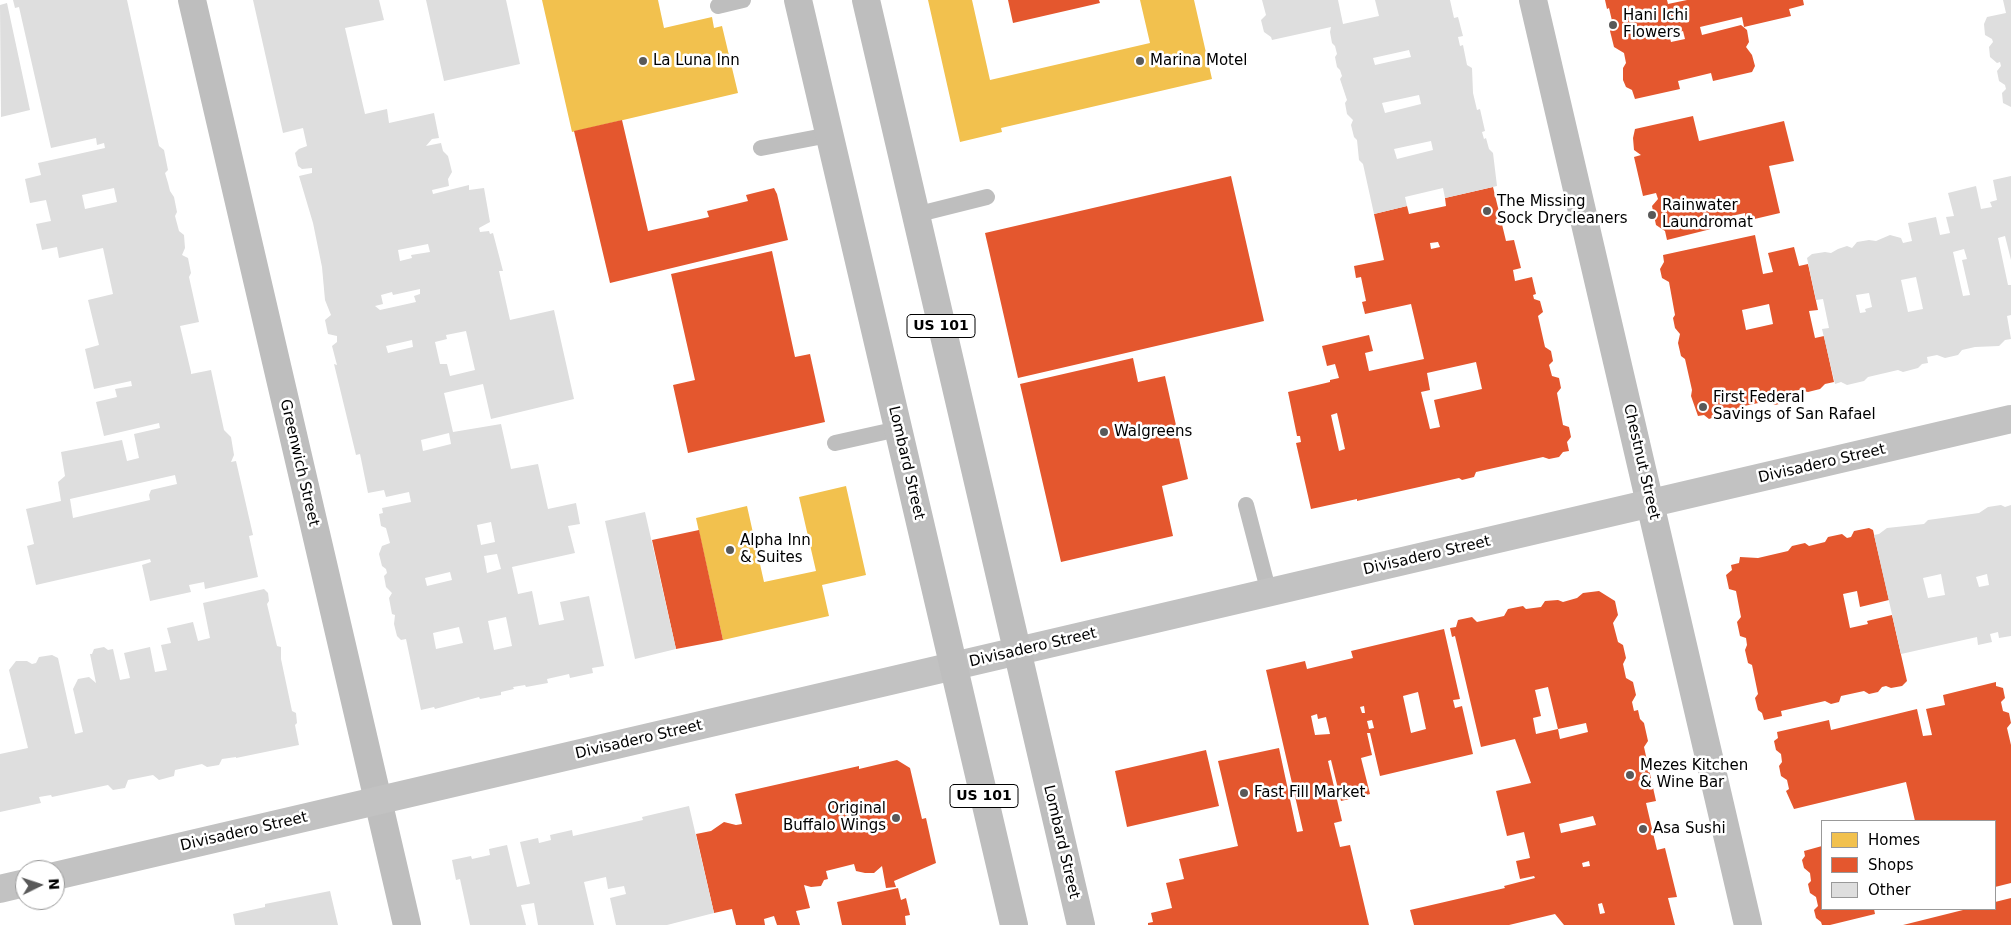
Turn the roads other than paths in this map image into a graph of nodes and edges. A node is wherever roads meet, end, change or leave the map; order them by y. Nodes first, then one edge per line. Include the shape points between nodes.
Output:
1 (192, 0) edge
2 (743, 0) edge
3 (798, 0) edge
4 (866, 0) edge
5 (1533, 0) edge
6 (718, 6) dead end
7 (829, 135) junction
8 (761, 148) dead end
9 (987, 197) dead end
10 (915, 215) junction
11 (2011, 420) edge
12 (898, 428) junction
13 (835, 443) dead end
14 (1650, 504) junction
15 (1246, 505) dead end
16 (1268, 593) junction
17 (1018, 652) junction
18 (953, 667) junction
19 (378, 800) junction
20 (65, 874) edge
21 (15, 885) edge
22 (0, 889) edge
23 (407, 925) edge
24 (1014, 925) edge
25 (1081, 925) edge
26 (1748, 925) edge

1 - 19 main road, Greenwich Street
2 - 6 lane
3 - 7 main road, Lombard Street / US 101
4 - 10 main road, Lombard Street / US 101
5 - 14 main road, Chestnut Street
7 - 8 lane
7 - 12 main road, Lombard Street / US 101
9 - 10 lane
10 - 17 main road, Lombard Street / US 101
11 - 14 street, Divisadero Street
12 - 13 lane
12 - 18 main road, Lombard Street / US 101
14 - 16 street, Divisadero Street
14 - 26 main road, Chestnut Street
15 - 16 lane
16 - 17 street, Divisadero Street
17 - 18 street, Divisadero Street
17 - 25 main road, Lombard Street / US 101
18 - 19 street, Divisadero Street
18 - 24 main road, Lombard Street / US 101
19 - 20 street, Divisadero Street
19 - 23 main road, Greenwich Street
21 - 22 street

